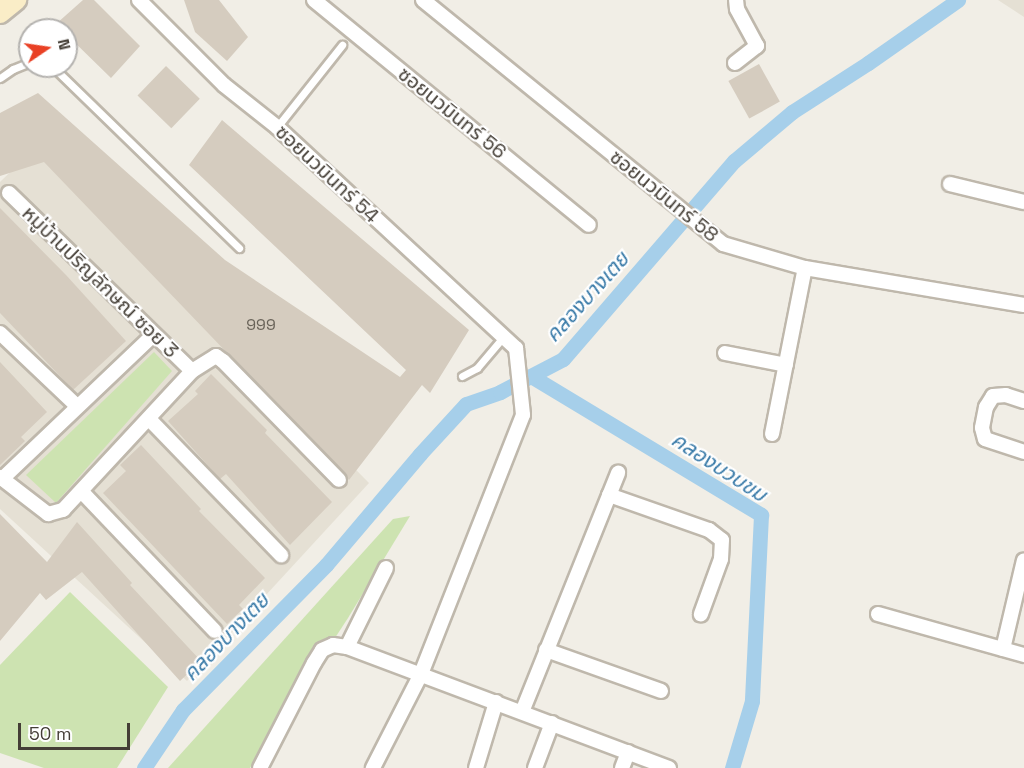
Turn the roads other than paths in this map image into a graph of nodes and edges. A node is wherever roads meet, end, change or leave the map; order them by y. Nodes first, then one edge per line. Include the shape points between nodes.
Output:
1 (16, 0) edge
2 (139, 0) edge
3 (314, 0) edge
4 (423, 0) edge
5 (736, 0) edge
6 (0, 13) edge
7 (342, 45) dead end
8 (735, 63) dead end
9 (18, 67) edge
10 (0, 78) edge
11 (64, 78) edge
12 (277, 127) junction
13 (950, 184) dead end
14 (9, 193) dead end
15 (1024, 202) edge
16 (589, 225) dead end
17 (239, 248) dead end
18 (805, 268) junction
19 (1024, 306) edge
20 (0, 333) edge
21 (153, 335) junction
22 (504, 336) junction
23 (725, 353) dead end
24 (786, 365) junction
25 (192, 371) junction
26 (462, 376) dead end
27 (1024, 402) edge
28 (77, 406) junction
29 (149, 419) junction
30 (772, 434) dead end
31 (1024, 452) edge
32 (618, 473) dead end
33 (1, 478) edge
34 (339, 480) dead end
35 (82, 492) junction
36 (609, 495) junction
37 (281, 555) dead end
38 (1024, 560) edge
39 (386, 568) dead end
40 (701, 614) dead end
41 (878, 614) dead end
42 (215, 631) dead end
43 (347, 647) junction
44 (1003, 649) junction
45 (546, 650) junction
46 (1024, 655) edge
47 (421, 674) junction
48 (661, 691) dead end
49 (496, 702) junction
50 (522, 712) junction
51 (552, 723) junction
52 (628, 752) junction
53 (260, 768) edge
54 (373, 768) edge
55 (476, 768) edge
56 (535, 768) edge
57 (622, 768) edge
58 (669, 768) edge

1 - 6 main road
2 - 12 street, ซอยนวมินทร์ 54 via 224,85
3 - 16 street, ซอยนวมินทร์ 56
4 - 18 street, ซอยนวมินทร์ 58 via 723,244
5 - 8 street via 757,46
7 - 12 lane
9 - 10 lane
11 - 17 lane
12 - 22 street, ซอยนวมินทร์ 54
13 - 15 street
14 - 21 street, หมู่บ้านปริญลักษณ์ ซอย 3
18 - 19 street, ซอยนวมินทร์ 58
18 - 24 street
20 - 28 street
21 - 25 street, หมู่บ้านปริญลักษณ์ ซอย 3
21 - 28 street
22 - 26 lane via 477,368
22 - 47 street, ซอยนวมินทร์ 54 via 516,348 523,415
23 - 24 street
24 - 30 street
25 - 29 street
25 - 34 street via 216,356 223,361
27 - 31 street via 1006,395 993,396 986,407 982,428 985,439
28 - 33 street
29 - 35 street
29 - 37 street
32 - 36 street
33 - 35 street via 48,514 63,510
35 - 42 street
36 - 40 street via 709,530 722,540 721,559
36 - 45 street
38 - 44 street
39 - 43 street
41 - 44 street
43 - 47 street
43 - 53 street via 333,645 322,650
44 - 46 street
45 - 48 street
45 - 50 street
47 - 49 street
47 - 54 street
49 - 50 street
49 - 55 street
50 - 51 street
51 - 52 street
51 - 56 street
52 - 57 street
52 - 58 street

